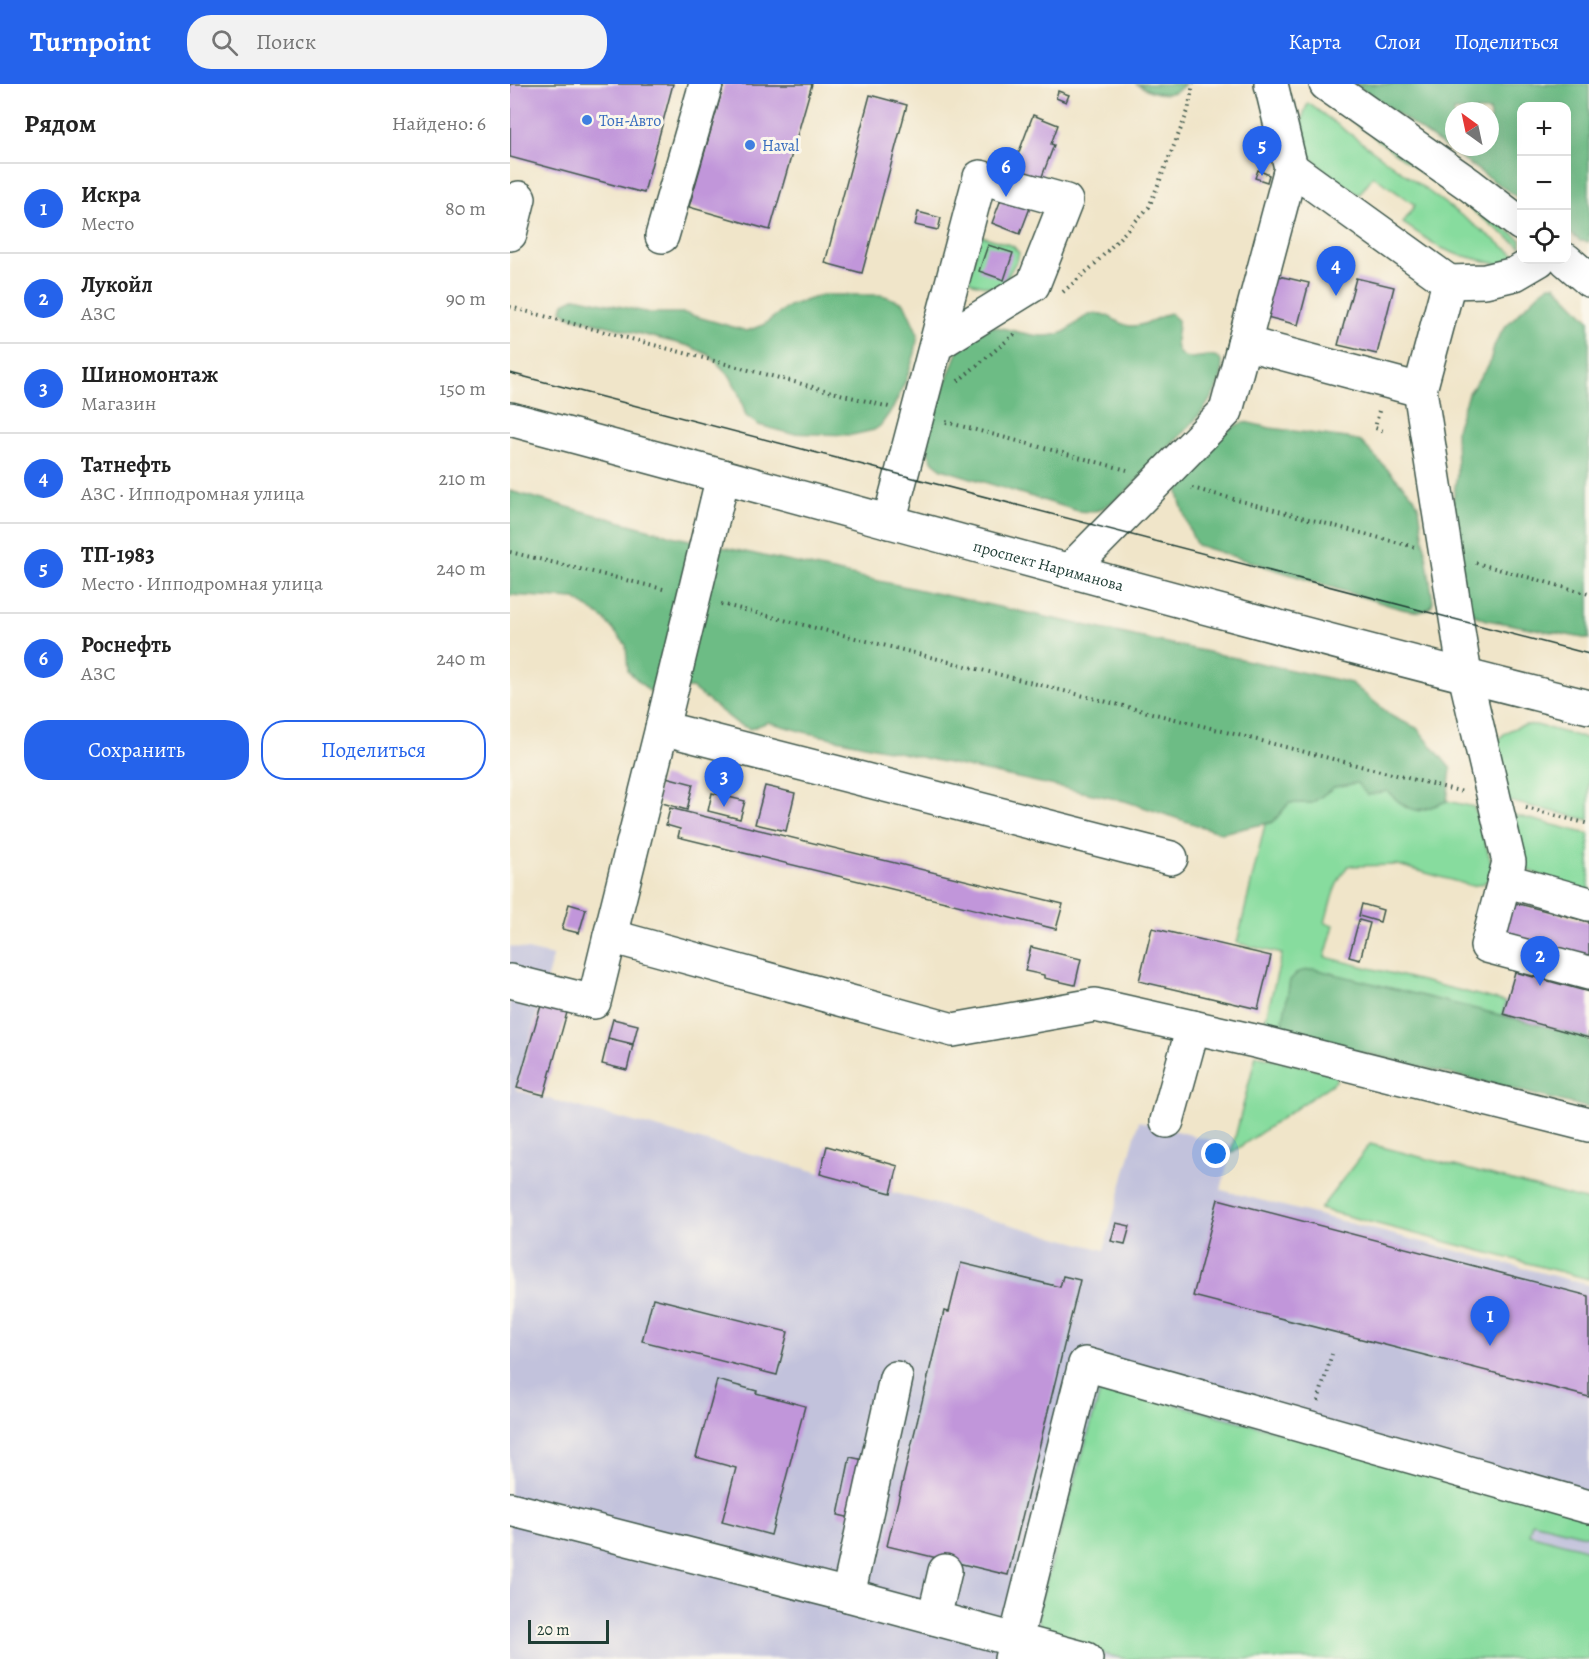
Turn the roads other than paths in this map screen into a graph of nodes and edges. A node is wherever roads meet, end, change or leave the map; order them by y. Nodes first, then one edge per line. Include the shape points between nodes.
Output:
1 (706, 84) edge
2 (1271, 84) edge
3 (1326, 84) edge
4 (1291, 168) junction
5 (519, 198) dead end
6 (1517, 222) edge
7 (510, 234) edge
8 (662, 236) dead end
9 (1532, 264) edge
10 (1571, 264) edge
11 (1589, 280) edge
12 (1449, 282) junction
13 (1244, 343) junction
14 (936, 345) junction
15 (1420, 390) junction
16 (510, 419) edge
17 (723, 476) junction
18 (889, 522) junction
19 (1069, 571) junction
20 (1465, 675) junction
21 (1589, 707) edge
22 (662, 728) junction
23 (1171, 858) dead end
24 (1504, 880) junction
25 (1589, 904) edge
26 (610, 936) junction
27 (1589, 973) edge
28 (510, 981) edge
29 (1193, 1027) junction
30 (1167, 1121) dead end
31 (1589, 1125) edge
32 (896, 1378) dead end
33 (1589, 1507) edge
34 (510, 1509) edge
35 (945, 1571) dead end
36 (848, 1595) junction
37 (934, 1618) junction
38 (1013, 1649) edge
39 (1086, 1659) edge

1 - 8 main road
2 - 4 main road
3 - 6 main road
4 - 12 main road
4 - 13 main road
5 - 7 main road
9 - 12 main road via 1515,274
10 - 11 main road
12 - 15 main road
13 - 15 main road
13 - 19 main road via 1226,411
14 - 14 main road via 980,177 1066,201 1034,285
14 - 18 main road
15 - 20 main road
16 - 17 main road, проспект Нариманова
17 - 18 main road, проспект Нариманова
17 - 22 main road
18 - 19 main road, проспект Нариманова
19 - 20 main road, проспект Нариманова
20 - 21 main road, проспект Нариманова
20 - 24 main road via 1509,862
22 - 23 main road
22 - 26 main road
24 - 25 main road
24 - 27 main road via 1487,946
26 - 28 main road via 594,1002
26 - 29 main road via 953,1030 1095,1005
29 - 30 main road
29 - 31 main road
32 - 36 main road
33 - 38 main road via 1086,1364
34 - 36 main road
35 - 37 main road
36 - 37 main road
37 - 38 main road
38 - 39 main road

